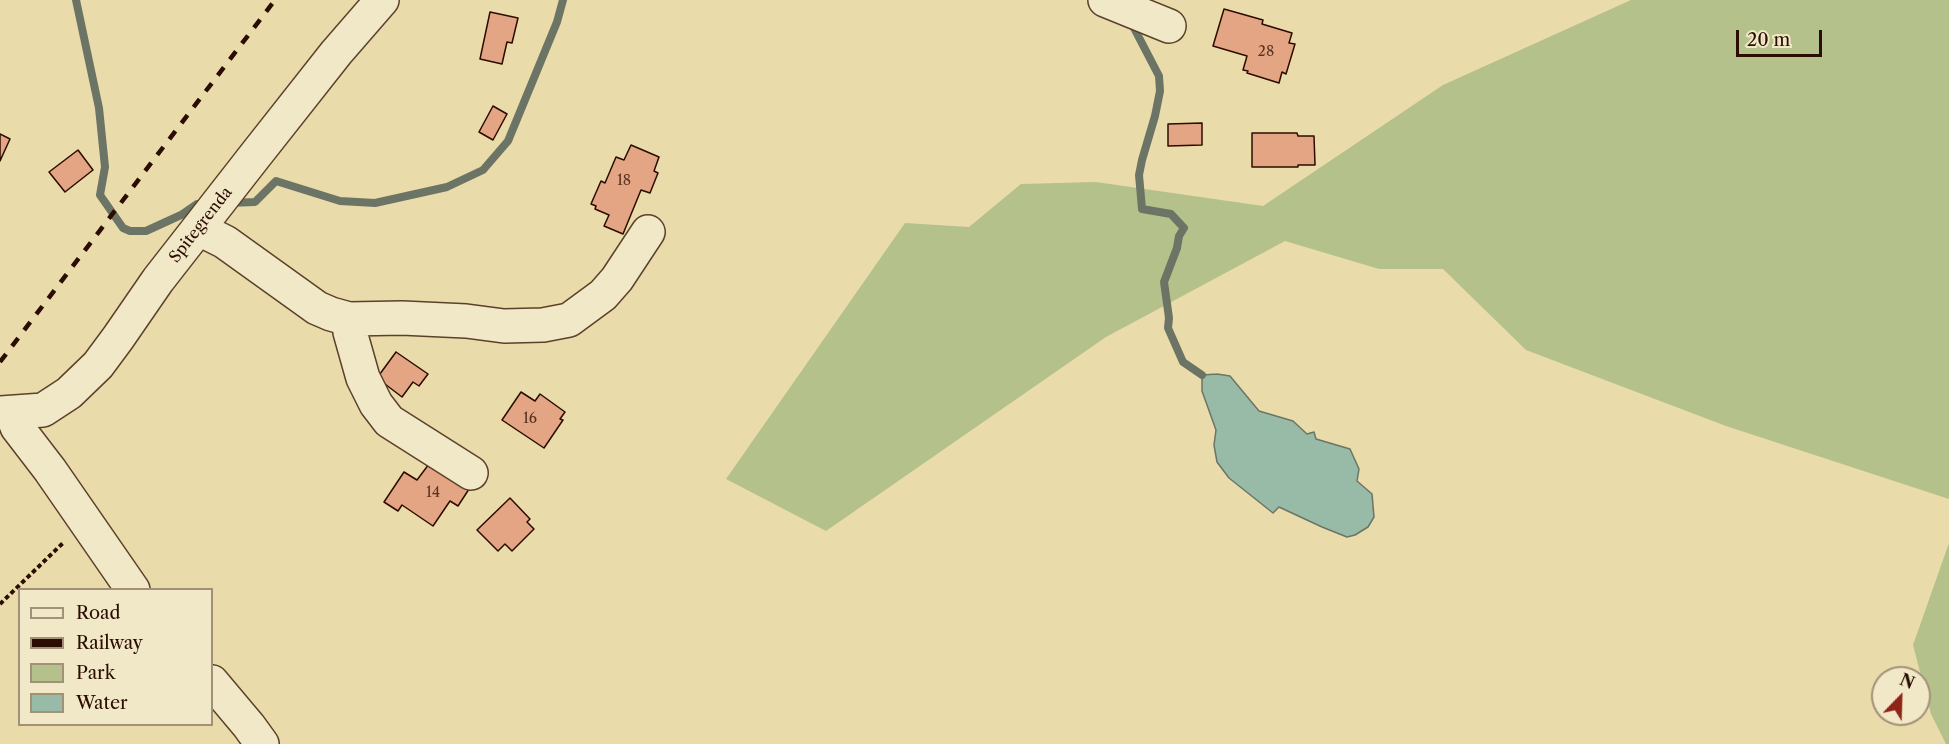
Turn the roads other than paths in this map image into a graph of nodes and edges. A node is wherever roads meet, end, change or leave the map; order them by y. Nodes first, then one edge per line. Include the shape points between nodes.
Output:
1 (382, 0) edge
2 (1105, 0) edge
3 (1169, 26) dead end
4 (200, 227) junction
5 (648, 232) dead end
6 (349, 319) junction
7 (7, 413) edge
8 (471, 473) dead end
9 (132, 588) edge
10 (213, 683) edge
11 (252, 738) edge

1 - 4 street, Spitegrenda
2 - 3 street
4 - 6 street via 317,308
4 - 7 street, Spitegrenda via 81,383 43,410
5 - 6 street via 603,295 569,320 504,326 423,319
6 - 8 street via 363,378 375,404 389,421
7 - 9 street
10 - 11 street

